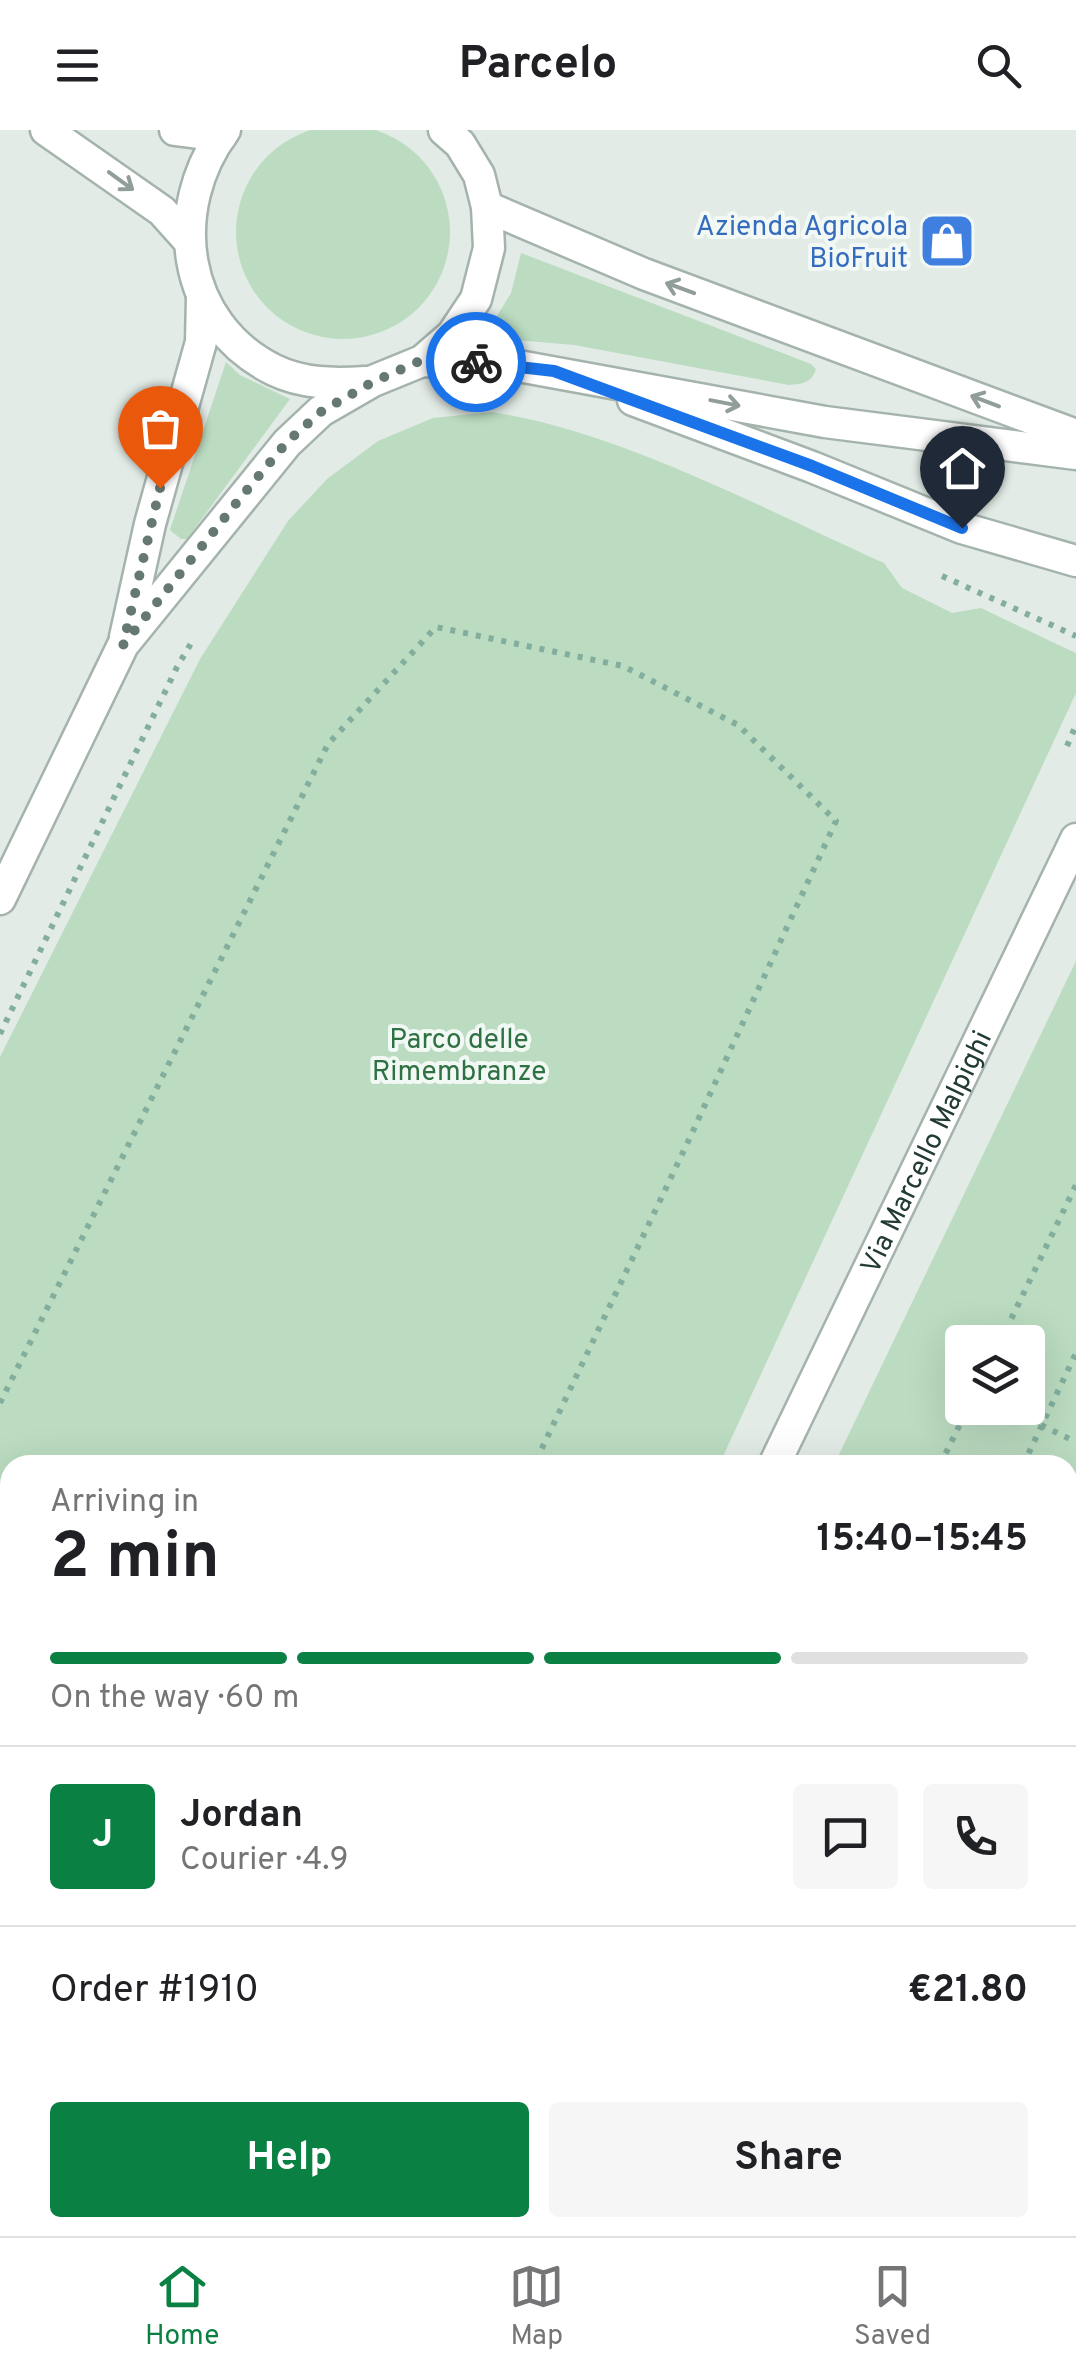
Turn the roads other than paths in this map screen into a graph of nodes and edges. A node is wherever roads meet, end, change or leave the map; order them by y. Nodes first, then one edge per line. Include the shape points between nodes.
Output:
1 (46, 130) edge
2 (175, 130) edge
3 (444, 130) edge
4 (223, 133) edge
5 (487, 207) junction
6 (188, 240) junction
7 (202, 296) junction
8 (422, 360) junction
9 (554, 371) junction
10 (373, 382) junction
11 (1076, 435) edge
12 (1076, 454) edge
13 (1076, 561) edge
14 (123, 645) junction
15 (1076, 839) edge
16 (0, 899) edge
17 (779, 1455) edge

1 -> 6 street via 162,211
2 - 4 street
3 - 5 street via 478,175
4 - 6 street via 192,201
5 - 8 street via 489,248 476,298 452,335
11 -> 5 street via 644,274
6 - 7 street
7 - 10 street via 231,340 274,370 324,385
7 - 14 street via 201,342
8 - 9 street
8 - 10 street
9 -> 12 street via 825,422
9 - 13 street via 962,528
10 - 14 street via 322,411 287,442
14 - 16 street
15 - 17 street, Via Marcello Malpighi

